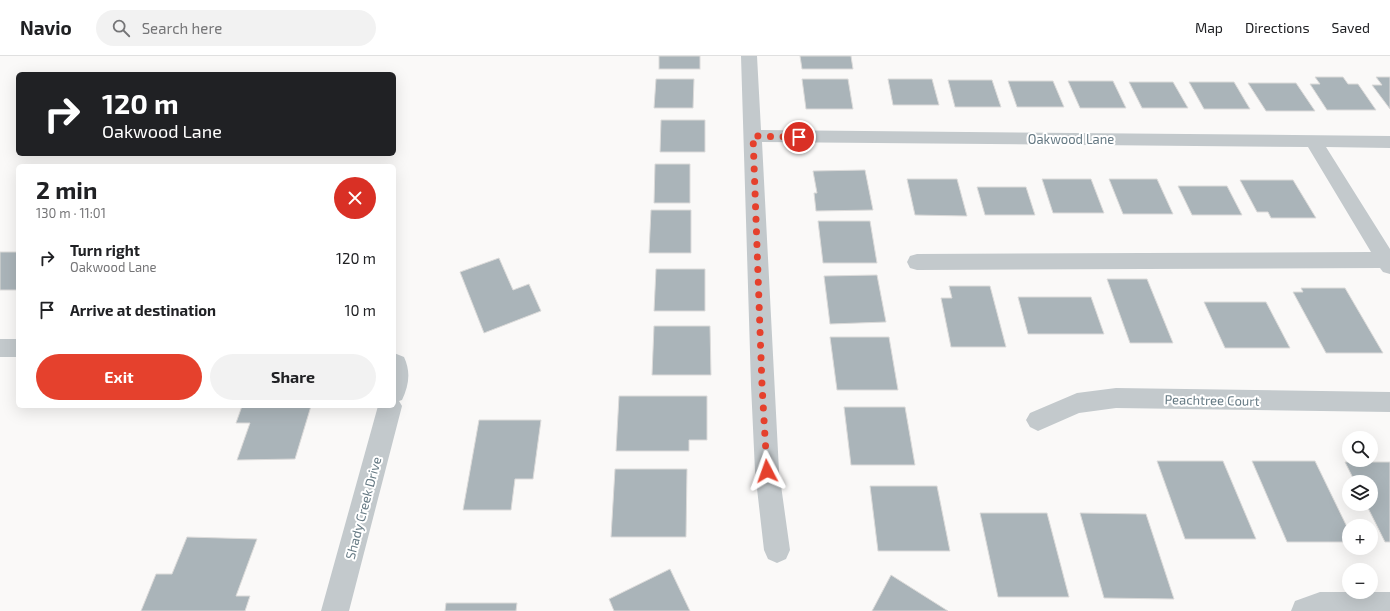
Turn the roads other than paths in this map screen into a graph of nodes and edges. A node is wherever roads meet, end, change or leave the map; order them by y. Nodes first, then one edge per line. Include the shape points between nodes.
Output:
1 (749, 56) edge
2 (753, 136) junction
3 (1313, 140) junction
4 (1390, 142) edge
5 (917, 262) dead end
6 (1388, 263) edge
7 (0, 348) edge
8 (16, 348) edge
9 (396, 364) edge
10 (396, 386) edge
11 (1390, 402) edge
12 (389, 408) edge
13 (1038, 420) dead end
14 (777, 550) dead end
15 (1390, 606) edge
16 (335, 611) edge
17 (1306, 611) edge

1 - 2 street
2 - 3 street, Oakwood Lane
2 - 14 street via 762,385 767,471
3 - 4 street, Oakwood Lane
3 - 6 street
5 - 6 street
7 - 8 street
9 - 10 street
11 - 13 street, Peachtree Court via 1116,398 1077,403
12 - 16 street, Shady Creek Drive
15 - 17 street via 1320,606

